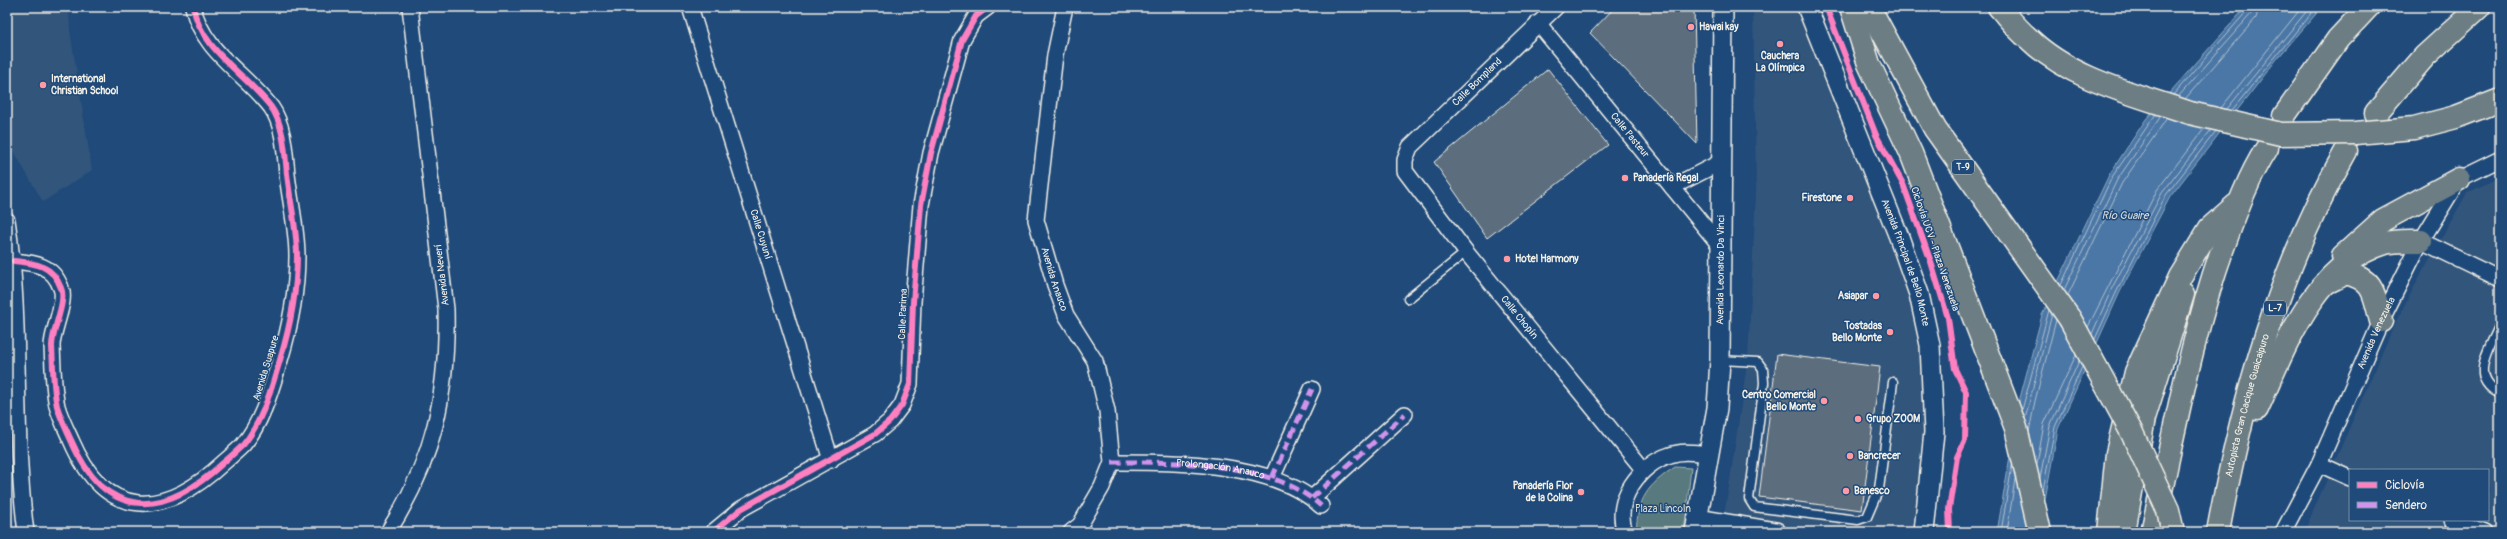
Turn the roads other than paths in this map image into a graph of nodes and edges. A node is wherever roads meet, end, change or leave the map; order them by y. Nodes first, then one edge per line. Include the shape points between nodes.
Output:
1 (193, 7) edge
2 (410, 7) edge
3 (690, 7) edge
4 (988, 7) edge
5 (1066, 7) edge
6 (1556, 7) edge
7 (1806, 7) edge
8 (1851, 7) edge
9 (1869, 7) edge
10 (1999, 7) edge
11 (2368, 7) edge
12 (2479, 7) edge
13 (1724, 10) edge
14 (1538, 24) junction
15 (2500, 100) edge
16 (2376, 113) dead end
17 (2284, 116) dead end
18 (2267, 148) dead end
19 (2346, 151) dead end
20 (2500, 159) edge
21 (1405, 160) joint
22 (1721, 162) junction
23 (2459, 179) junction
24 (1672, 187) junction
25 (2239, 202) junction
26 (7, 220) edge
27 (2422, 240) junction
28 (1722, 248) junction
29 (1466, 252) junction
30 (14, 260) junction
31 (2500, 279) edge
32 (2325, 283) junction
33 (1408, 299) dead end
34 (2381, 321) junction
35 (2500, 324) edge
36 (1720, 360) junction
37 (1893, 382) dead end
38 (1312, 389) dead end
39 (2500, 394) edge
40 (1405, 414) dead end
41 (1710, 454) junction
42 (832, 460) junction
43 (1112, 462) junction
44 (2319, 464) junction
45 (1643, 469) junction
46 (2228, 474) junction
47 (1272, 478) junction
48 (2349, 478) edge
49 (2455, 521) edge
50 (1696, 526) edge
51 (26, 532) edge
52 (388, 532) edge
53 (713, 532) edge
54 (1071, 532) edge
55 (1625, 532) edge
56 (1776, 532) edge
57 (1924, 532) edge
58 (2040, 532) edge
59 (2109, 532) edge
60 (2124, 532) edge
61 (2152, 532) edge
62 (2173, 532) edge
63 (2218, 532) edge
64 (2283, 532) edge
65 (2484, 532) edge

1 - 30 street, Avenida Suapure via 196,23 210,45 273,109 284,140 296,247 292,314 269,396 244,444 189,491 168,500 150,504 130,503 112,494 84,466 57,406 52,343 63,291 56,275 40,264
2 - 52 street, Avenida Neverí via 446,309 447,338 443,394 432,436 423,465
3 - 42 street, Calle Cuyuní
4 - 42 street, Calle Parima via 976,16 962,40 931,153 921,205 913,302 910,384 902,405 890,421 875,434
5 - 43 street, Avenida Anauco via 1055,55 1036,220 1066,315 1095,361 1107,411
6 - 14 street, Calle Bompland
7 - 57 street, Avenida Principal de Bello Monte via 1899,237 1919,294 1930,345 1934,432
8 - 58 highway via 1869,64 1911,154 2016,428
9 - 62 highway, T-9, bridge via 1935,128 2070,319 2132,432 2168,510
10 - 15 highway, bridge via 2028,39 2059,62 2088,78 2190,114 2281,134 2355,133 2414,128 2456,118
11 - 17 highway via 2334,44
12 - 16 highway via 2425,56
13 - 22 street, Avenida Leonardo Da Vinci
14 - 21 street, Calle Bompland via 1410,147
14 - 24 street, Calle Pasteur
18 - 25 highway via 2252,172
19 - 46 highway, Autopista Gran Cacique Guaicaipuro / L-7 via 2320,197 2293,258 2272,318
20 - 23 street
21 - 29 street, Calle Chopín via 1406,171
22 - 24 street
22 - 28 street, Avenida Leonardo Da Vinci
23 - 27 street, Avenida Venezuela
23 - 32 highway via 2383,220 2344,254
24 - 28 street, Calle Pasteur
25 - 59 highway via 2210,228 2180,276 2136,372 2117,453
25 - 60 highway via 2186,285 2144,418
25 - 61 highway via 2206,297
26 - 30 street
27 - 31 street
27 - 32 highway via 2385,243 2356,257
27 - 34 street, Avenida Venezuela
28 - 36 street, Avenida Leonardo Da Vinci
29 - 33 lane
29 - 45 street, Calle Chopín
30 - 51 street via 19,484
32 - 34 highway via 2346,272 2362,278 2373,289
32 - 46 highway via 2312,299 2289,342
34 - 44 street, Avenida Venezuela
35 - 39 lane via 2482,366 2482,373 2490,389
36 - 37 lane via 1758,362 1763,369 1764,383 1749,499 1754,507 1858,520 1867,517 1878,489
36 - 41 street, Avenida Leonardo Da Vinci via 1717,408
38 - 47 street
40 - 47 street, Prolongación Anauco via 1317,502
41 - 45 street via 1670,454
41 - 50 street, Avenida Leonardo Da Vinci
42 - 53 street, Calle Parima via 741,509
43 - 47 street, Prolongación Anauco via 1165,462
43 - 54 street via 1080,525
44 - 48 street
44 - 64 street, Avenida Venezuela
45 - 55 street via 1628,492 1623,515
46 - 63 highway, Autopista Gran Cacique Guaicaipuro / L-7
49 - 65 street
50 - 56 street

